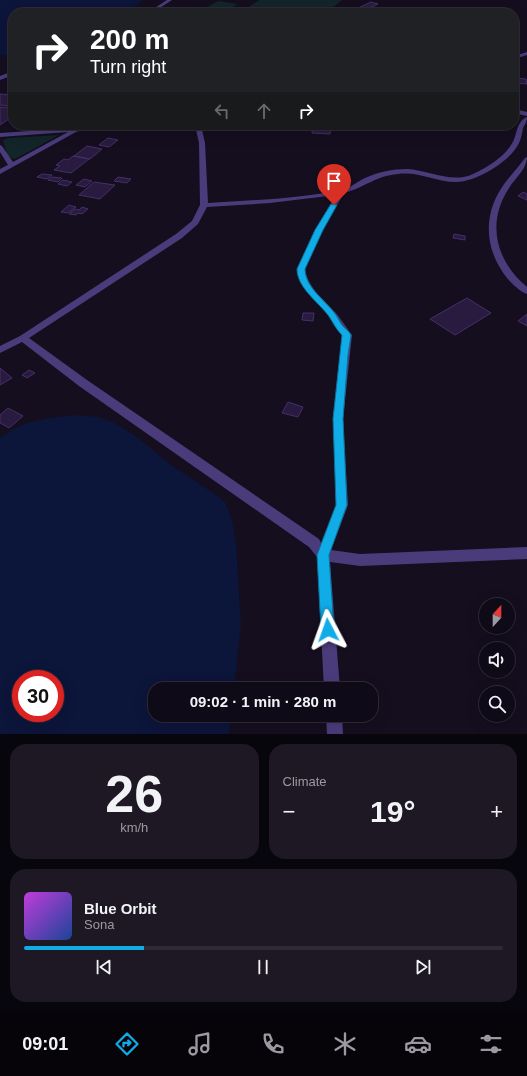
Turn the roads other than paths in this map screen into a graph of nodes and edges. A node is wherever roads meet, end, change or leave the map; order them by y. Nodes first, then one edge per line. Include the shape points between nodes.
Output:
1 (170, 0) edge
2 (157, 8) edge
3 (527, 119) edge
4 (76, 130) joint
5 (199, 130) edge
6 (519, 130) edge
7 (519, 130) edge
8 (0, 135) edge
9 (0, 146) edge
10 (527, 159) edge
11 (11, 165) junction
12 (0, 172) edge
13 (341, 192) junction
14 (204, 205) junction
15 (527, 291) edge
16 (23, 338) junction
17 (0, 350) edge
18 (527, 553) edge
19 (323, 555) junction
20 (332, 682) edge
21 (334, 722) edge
22 (335, 734) edge

1 - 2 street
3 - 7 street
4 - 8 street
4 - 11 street
5 - 14 street via 202,143
6 - 13 street via 514,148 471,178 451,180 416,172 398,172 371,178 351,190
9 - 11 street
10 - 15 street via 501,196 492,230 498,258 509,275
11 - 12 street
13 - 14 street via 270,201
13 - 19 street via 319,230 301,269 301,276 315,297 347,335 338,419 342,505
14 - 16 street via 189,228
16 - 17 street
16 - 19 street via 82,383 314,543
18 - 19 street via 360,560
19 - 20 street
21 - 22 street

